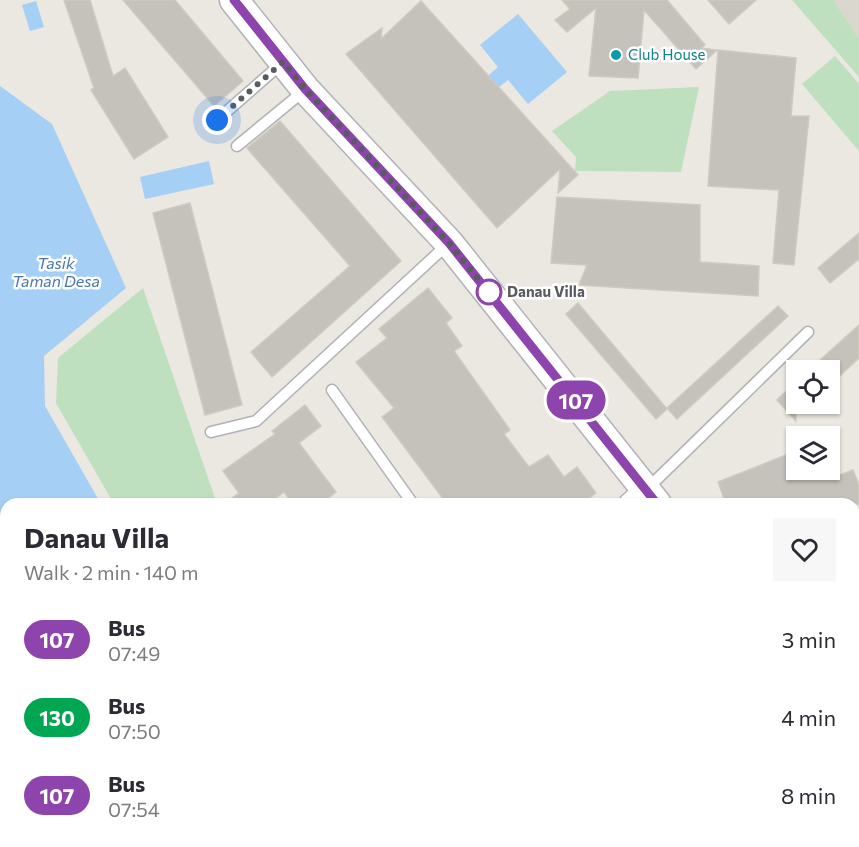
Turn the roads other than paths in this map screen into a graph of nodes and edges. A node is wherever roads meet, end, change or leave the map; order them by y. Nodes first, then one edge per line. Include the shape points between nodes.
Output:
1 (234, 0) edge
2 (283, 62) junction
3 (305, 89) junction
4 (217, 120) dead end
5 (237, 146) dead end
6 (449, 243) junction
7 (808, 332) dead end
8 (332, 390) dead end
9 (211, 432) dead end
10 (409, 498) edge
11 (644, 498) edge
12 (646, 498) edge

1 - 2 street
2 - 3 street
2 - 4 lane
3 - 5 lane
3 - 6 street
6 - 9 lane via 256,421
6 - 11 street
7 - 12 lane
8 - 10 lane

